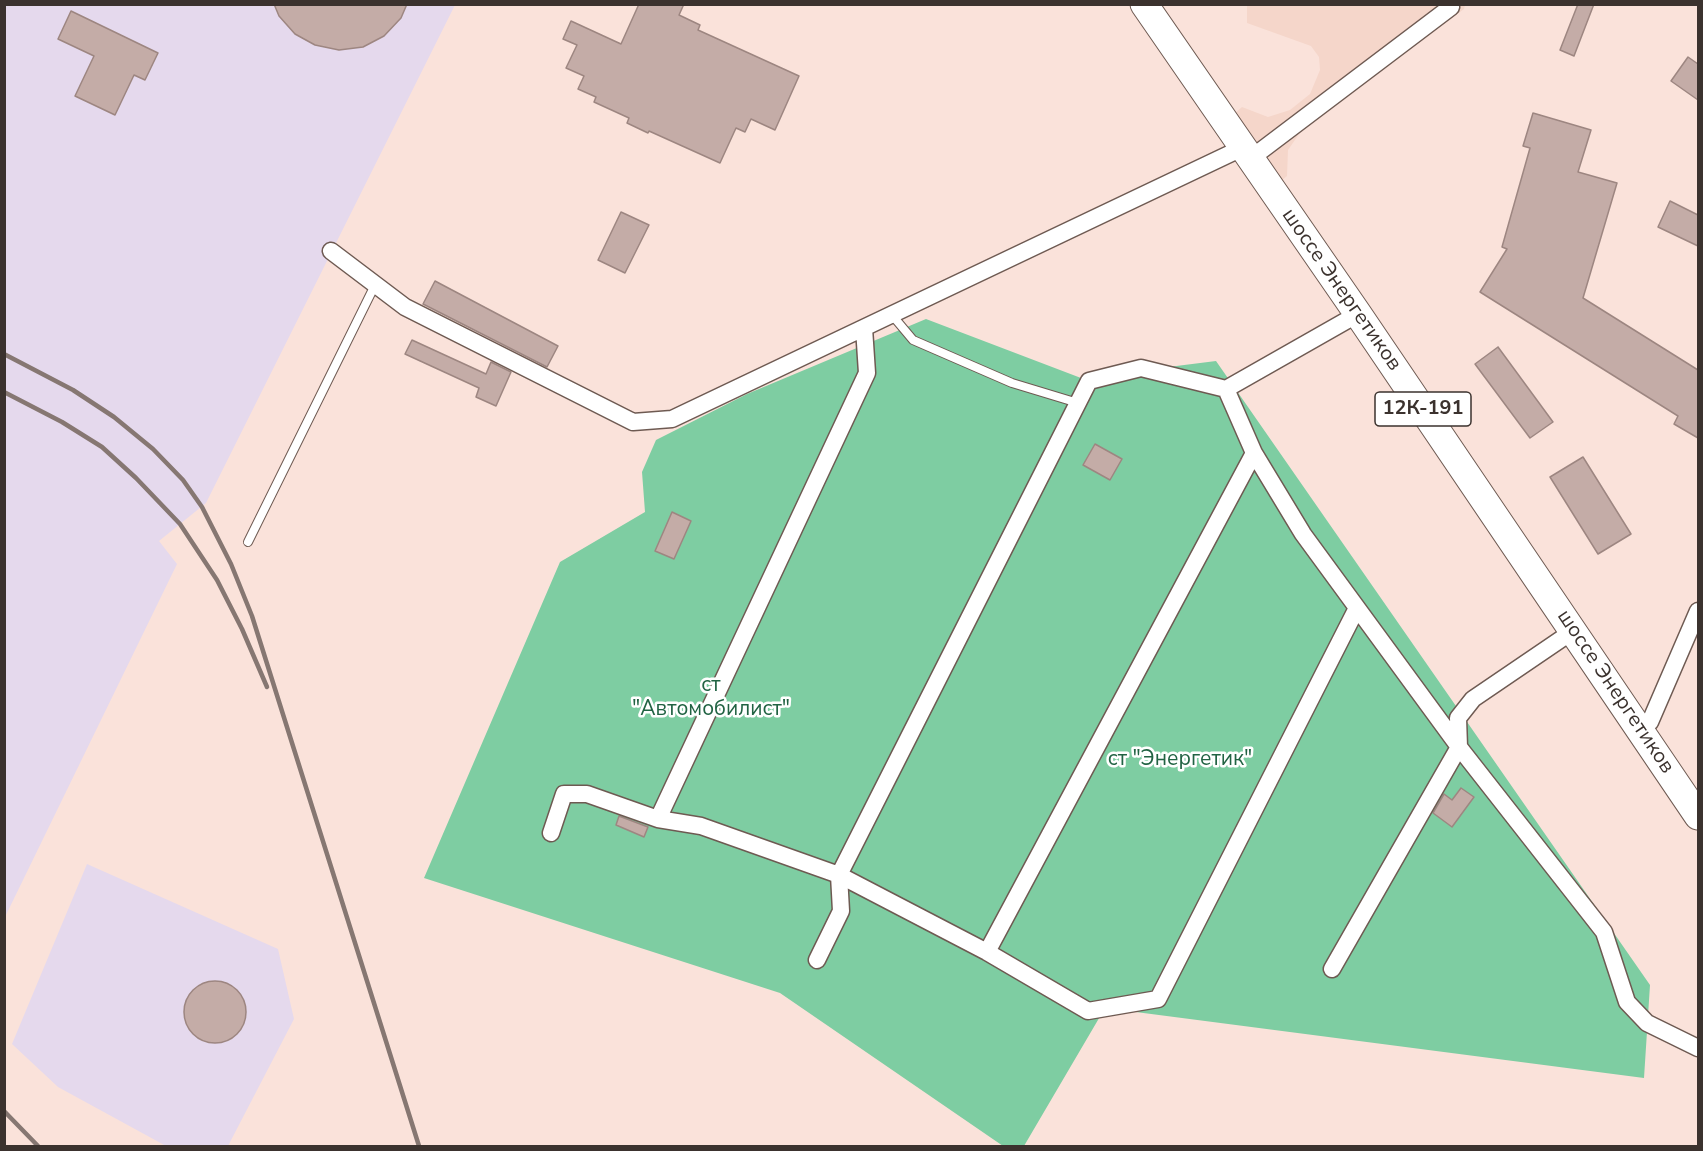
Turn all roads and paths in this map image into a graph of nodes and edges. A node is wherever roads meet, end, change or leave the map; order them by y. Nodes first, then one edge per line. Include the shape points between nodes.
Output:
1 (1144, 4) edge
2 (1451, 7) dead end
3 (1246, 154) junction
4 (332, 251) dead end
5 (375, 285) junction
6 (1358, 314) junction
7 (892, 315) junction
8 (864, 328) junction
9 (1226, 389) junction
10 (1078, 403) junction
11 (1254, 453) junction
12 (248, 542) dead end
13 (1357, 608) junction
14 (1698, 611) edge
15 (1573, 631) junction
16 (1639, 729) junction
17 (1459, 747) junction
18 (1697, 811) edge
19 (657, 819) junction
20 (551, 833) dead end
21 (839, 875) junction
22 (987, 952) junction
23 (817, 960) dead end
24 (1332, 969) dead end
25 (1698, 1048) edge

1 - 3 main road, шоссе Энергетиков / 12К-191
2 - 3 street
3 - 6 main road, шоссе Энергетиков / 12К-191
3 - 7 street
4 - 5 street
5 - 8 street via 405,307 633,422 672,419
5 - 12 lane
6 - 9 street
6 - 15 main road, шоссе Энергетиков / 12К-191
7 - 8 street
7 - 10 lane via 913,340 1012,383
8 - 19 street via 867,373
9 - 10 street via 1141,368 1089,381
9 - 11 street
10 - 21 street
11 - 13 street via 1303,534
11 - 22 street
13 - 17 street
13 - 22 street via 1158,999 1088,1011
14 - 16 street via 1650,722
15 - 16 main road, шоссе Энергетиков / 12К-191
15 - 17 street via 1473,699 1458,718
16 - 18 main road, шоссе Энергетиков / 12К-191
17 - 24 street
17 - 25 street via 1604,932 1627,1002 1647,1023
19 - 20 street via 587,794 564,794
19 - 21 street via 701,826
21 - 22 street
21 - 23 street via 841,911

